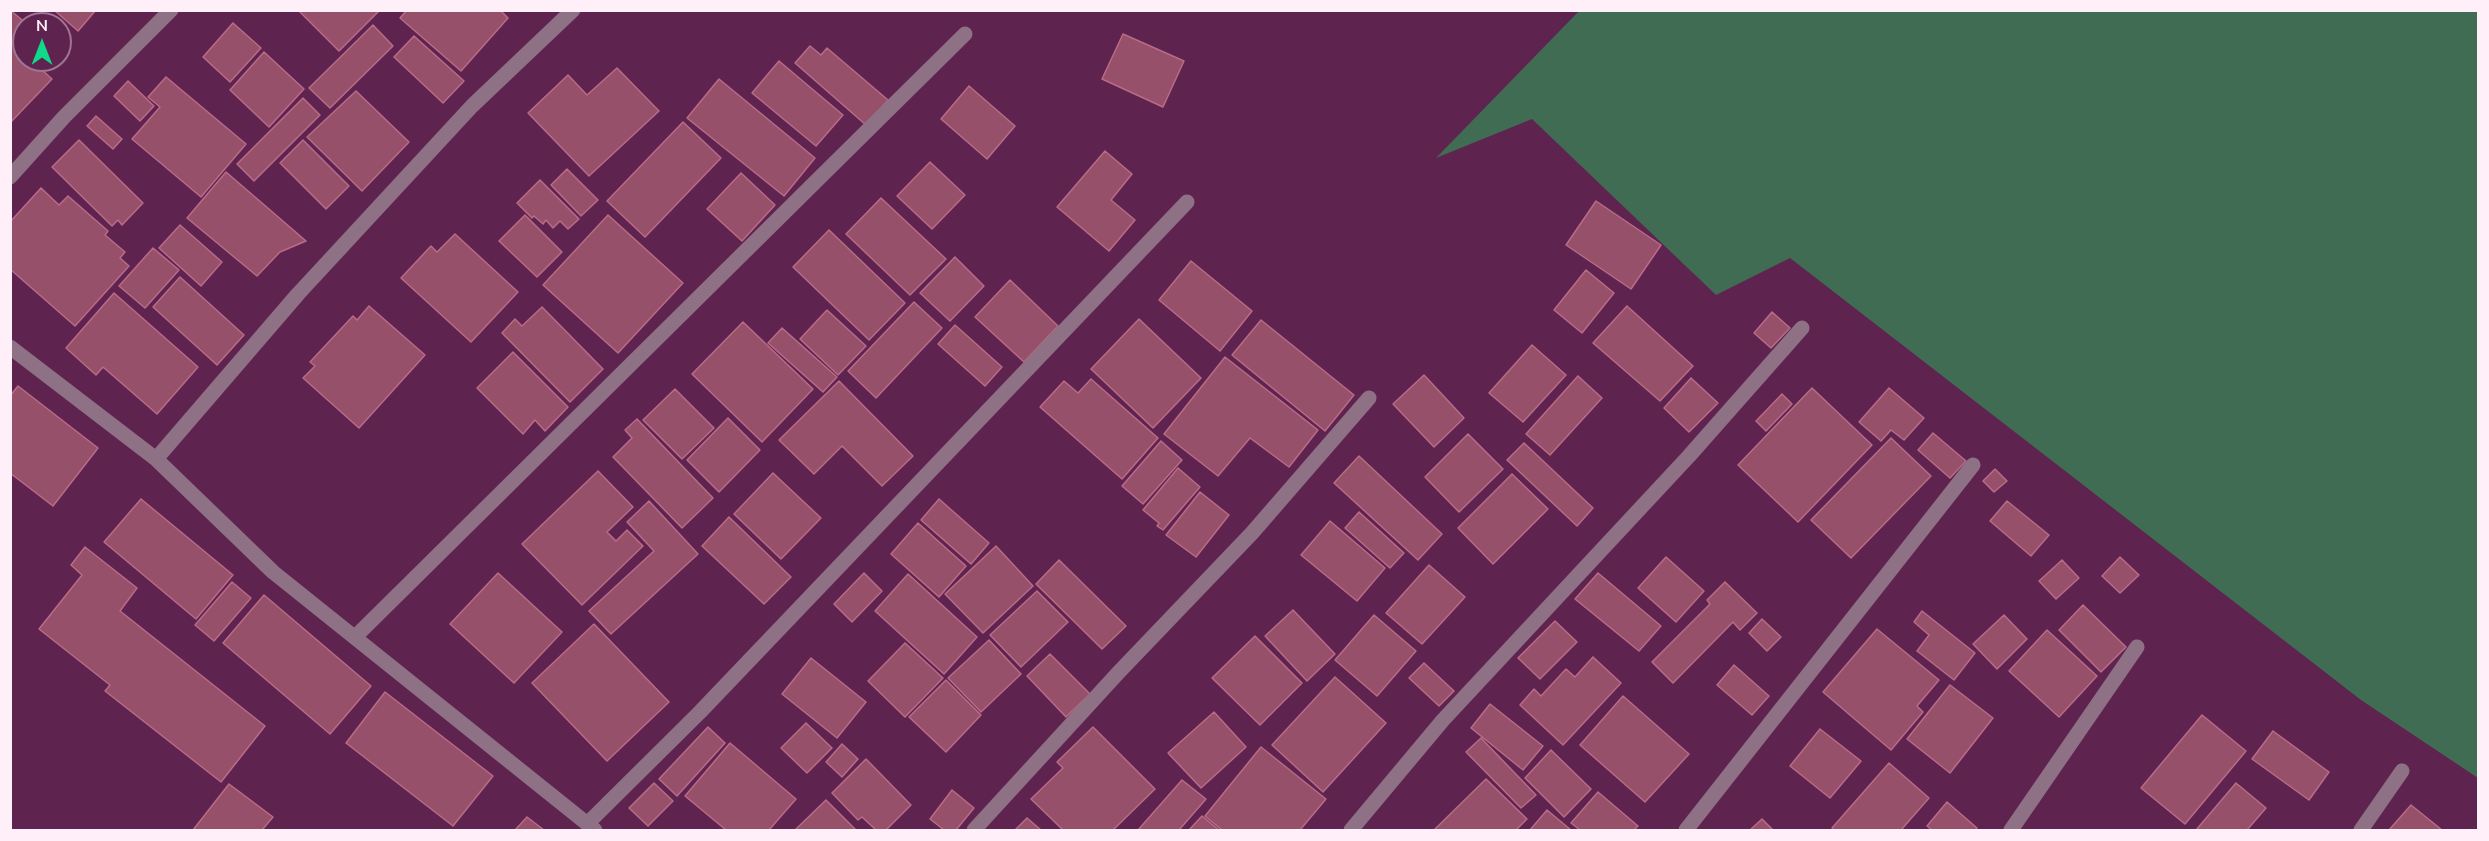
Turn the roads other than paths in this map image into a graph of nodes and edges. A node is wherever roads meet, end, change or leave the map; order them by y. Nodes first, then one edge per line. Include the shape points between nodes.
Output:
1 (171, 10) edge
2 (573, 10) edge
3 (965, 34) dead end
4 (10, 177) edge
5 (1187, 202) dead end
6 (1802, 328) dead end
7 (10, 347) edge
8 (1369, 398) dead end
9 (156, 459) junction
10 (1972, 465) dead end
11 (355, 637) junction
12 (2137, 646) dead end
13 (2402, 771) dead end
14 (591, 827) edge
15 (974, 831) edge
16 (1351, 831) edge
17 (1686, 831) edge
18 (2011, 831) edge
19 (2361, 831) edge

1 - 4 street
2 - 9 street via 472,106 298,294
3 - 11 street
5 - 14 street
6 - 16 street via 1689,456 1443,720
7 - 9 street
8 - 15 street via 1252,533
9 - 11 street via 273,572
10 - 17 street
11 - 14 street
12 - 18 street
13 - 19 street

